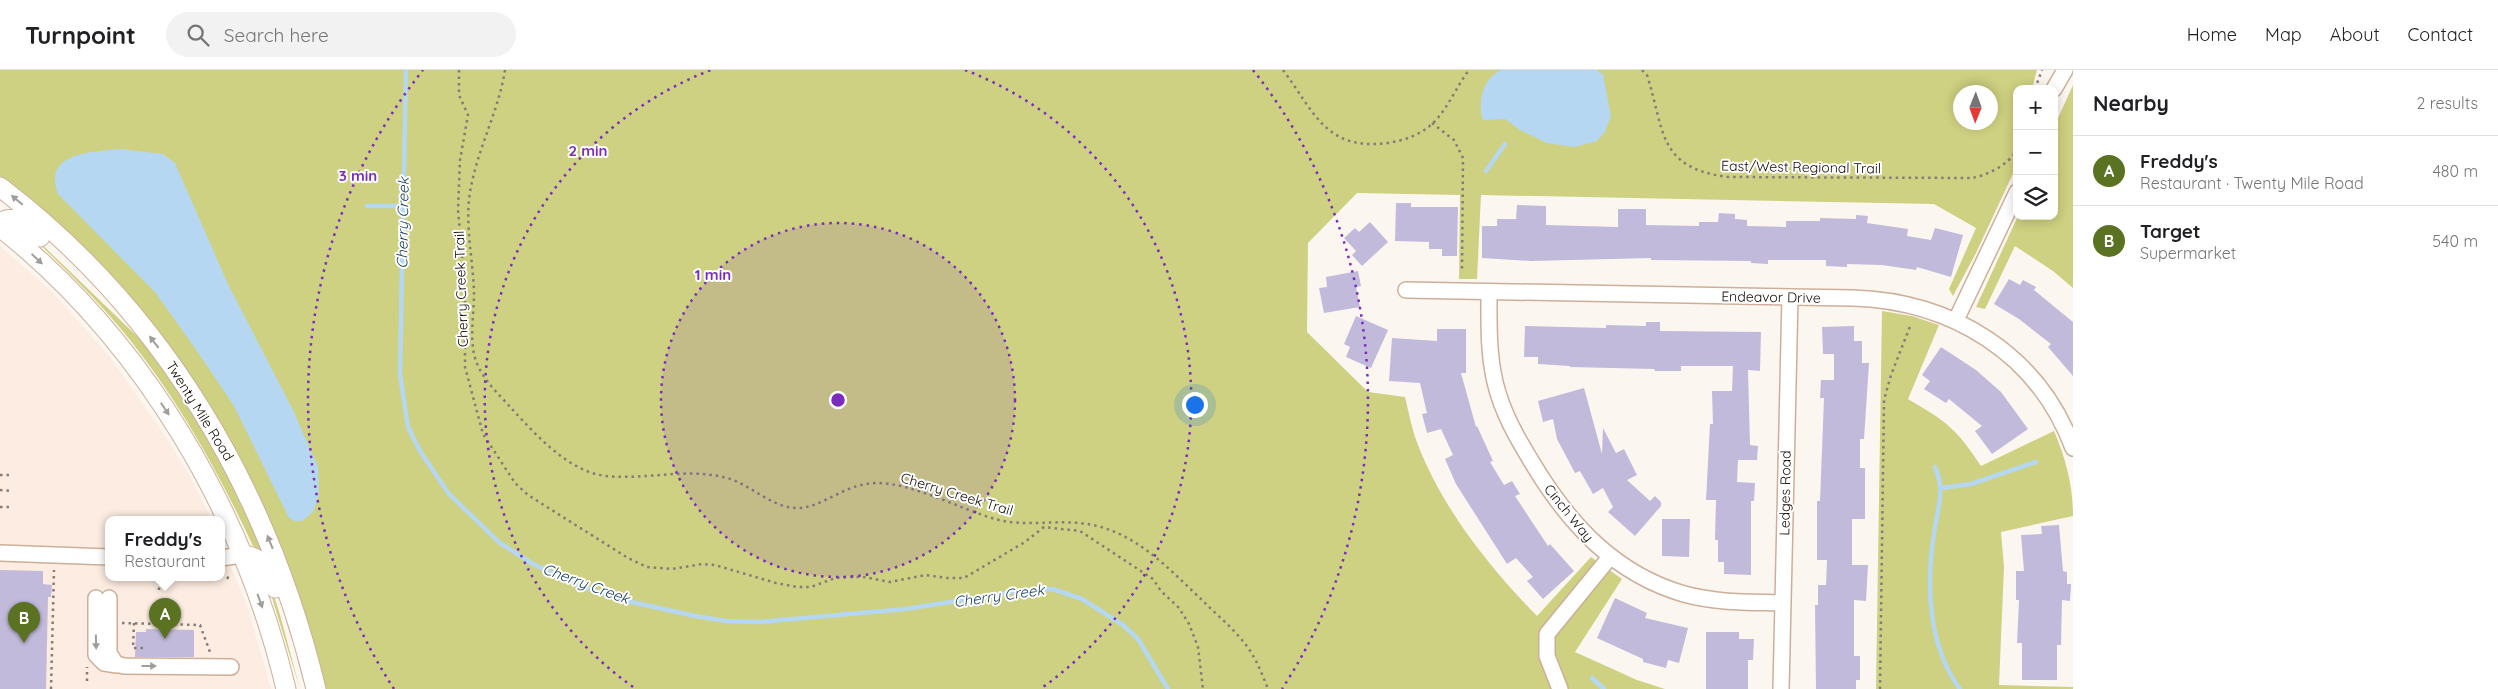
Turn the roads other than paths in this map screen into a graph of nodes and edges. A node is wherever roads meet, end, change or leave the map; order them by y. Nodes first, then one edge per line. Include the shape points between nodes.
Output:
1 (2065, 70) edge
2 (2056, 85) edge
3 (0, 187) edge
4 (2013, 200) edge
5 (0, 226) edge
6 (1406, 290) dead end
7 (1489, 292) junction
8 (1790, 297) junction
9 (129, 311) junction
10 (1956, 320) junction
11 (2073, 448) edge
12 (0, 553) edge
13 (242, 555) junction
14 (225, 557) edge
15 (1610, 557) junction
16 (105, 558) edge
17 (102, 598) dead end
18 (1782, 603) junction
19 (231, 667) dead end
20 (286, 689) edge
21 (305, 689) edge
22 (316, 689) edge
23 (1560, 689) edge
24 (1781, 689) edge

1 - 2 street
9 -> 3 main road, Twenty Mile Road via 78,256
4 - 10 street
5 - 9 main road via 11,219 23,222 103,299
5 -> 13 main road, Twenty Mile Road via 88,311 149,387 200,466
6 - 7 street, Endeavor Drive
7 - 8 street, Endeavor Drive
7 - 15 street, Cinch Way via 1492,366 1510,424 1558,502 1583,533
8 - 10 street, Endeavor Drive via 1884,300 1918,306
8 - 18 street, Ledges Road
22 -> 9 main road, Twenty Mile Road via 290,594 247,489 196,400
10 - 11 street, Endeavor Drive via 1984,336 2026,371 2048,400
12 - 16 street
13 - 14 street
13 -> 20 main road, Twenty Mile Road via 266,618
13 - 21 main road via 252,556 267,566
15 - 18 street, Cinch Way via 1647,580 1682,594 1720,602
15 - 23 street via 1547,634 1547,656
17 -> 19 street via 110,658 116,664
18 - 24 street, Ledges Road

